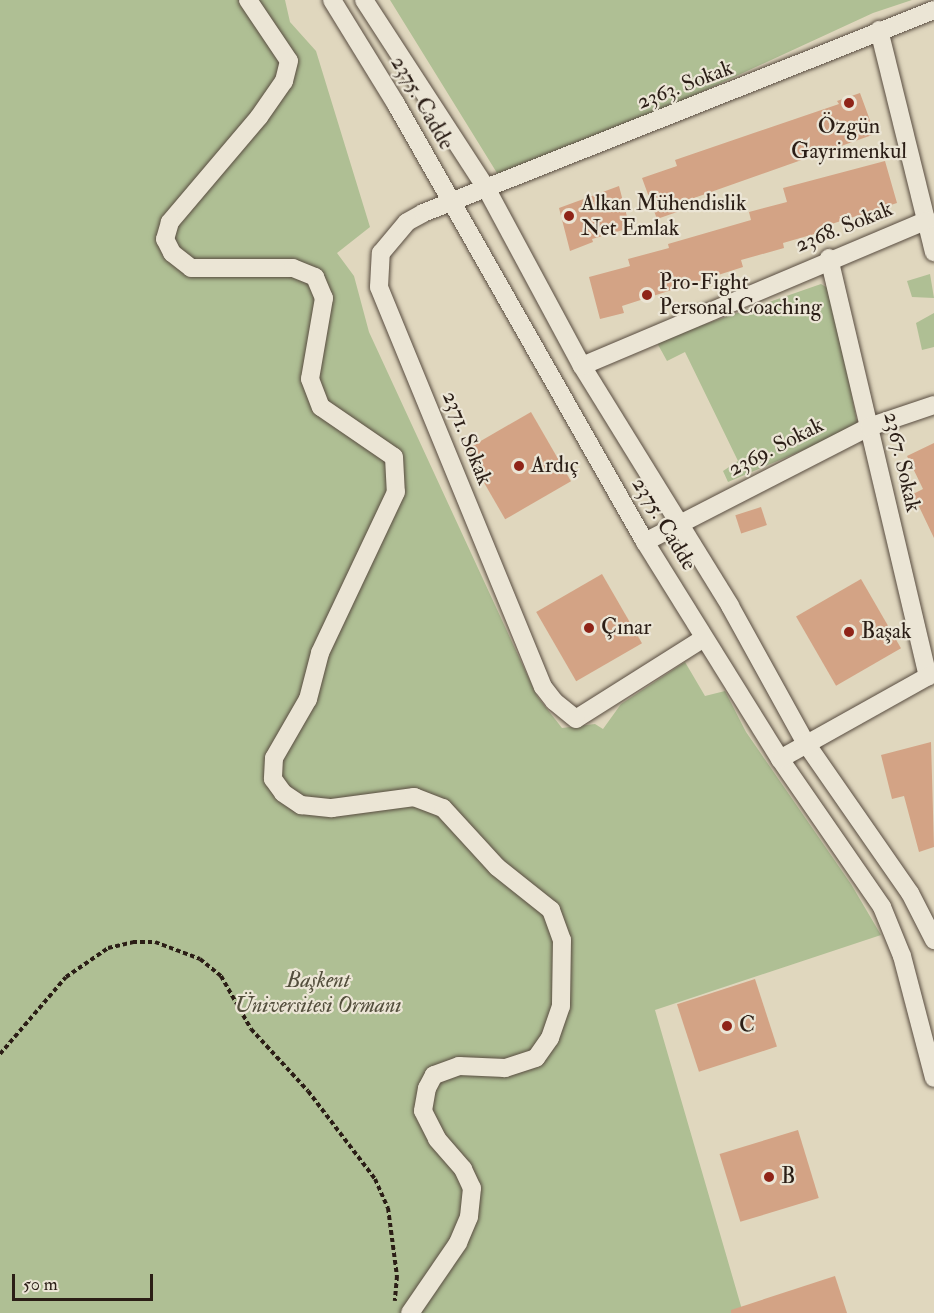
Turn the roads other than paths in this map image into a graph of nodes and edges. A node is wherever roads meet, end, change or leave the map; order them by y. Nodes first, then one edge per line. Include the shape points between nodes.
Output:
1 (248, 0) edge
2 (332, 0) edge
3 (364, 0) edge
4 (934, 10) edge
5 (879, 30) junction
6 (485, 186) junction
7 (452, 203) junction
8 (927, 220) junction
9 (934, 252) edge
10 (830, 258) junction
11 (582, 366) junction
12 (934, 405) edge
13 (868, 428) junction
14 (679, 522) junction
15 (645, 542) junction
16 (704, 639) junction
17 (931, 675) edge
18 (805, 742) junction
19 (780, 759) junction
20 (934, 940) edge
21 (934, 1078) edge
22 (411, 1313) edge

1 - 22 street via 289,61 284,81 259,117 170,222 165,239 172,253 191,268 293,268 315,277 324,298 310,379 321,407 394,457 396,492 320,653 308,699 274,758 273,779 282,793 301,805 332,808 414,797 443,808 497,867 551,910 561,940 561,1006 550,1038 536,1058 505,1068 459,1066 434,1075 426,1088 423,1111 437,1139 463,1169 472,1188 469,1217 458,1243
2 - 7 street, 2375. Cadde
3 - 6 street, 2375. Cadde
4 - 5 street, 2363. Sokak
5 - 6 street, 2363. Sokak via 763,81
5 - 8 street
6 - 7 street, 2363. Sokak
6 - 11 street, 2375. Cadde
7 - 15 street, 2375. Cadde
7 - 16 street, 2371. Sokak via 406,222 390,237 379,259 379,287 543,687 576,719
8 - 9 street
8 - 10 street, 2368. Sokak
10 - 11 street, 2368. Sokak
10 - 13 street, 2367. Sokak
11 - 14 street, 2375. Cadde
12 - 13 street, 2369. Sokak
13 - 14 street, 2369. Sokak
13 - 17 street, 2367. Sokak
14 - 15 street, 2369. Sokak
14 - 18 street, 2375. Cadde
15 - 16 street, 2375. Cadde
16 - 19 street, 2375. Cadde
17 - 18 street
18 - 19 street
18 - 20 street, 2375. Cadde via 909,893
19 - 21 street, 2375. Cadde via 892,927

